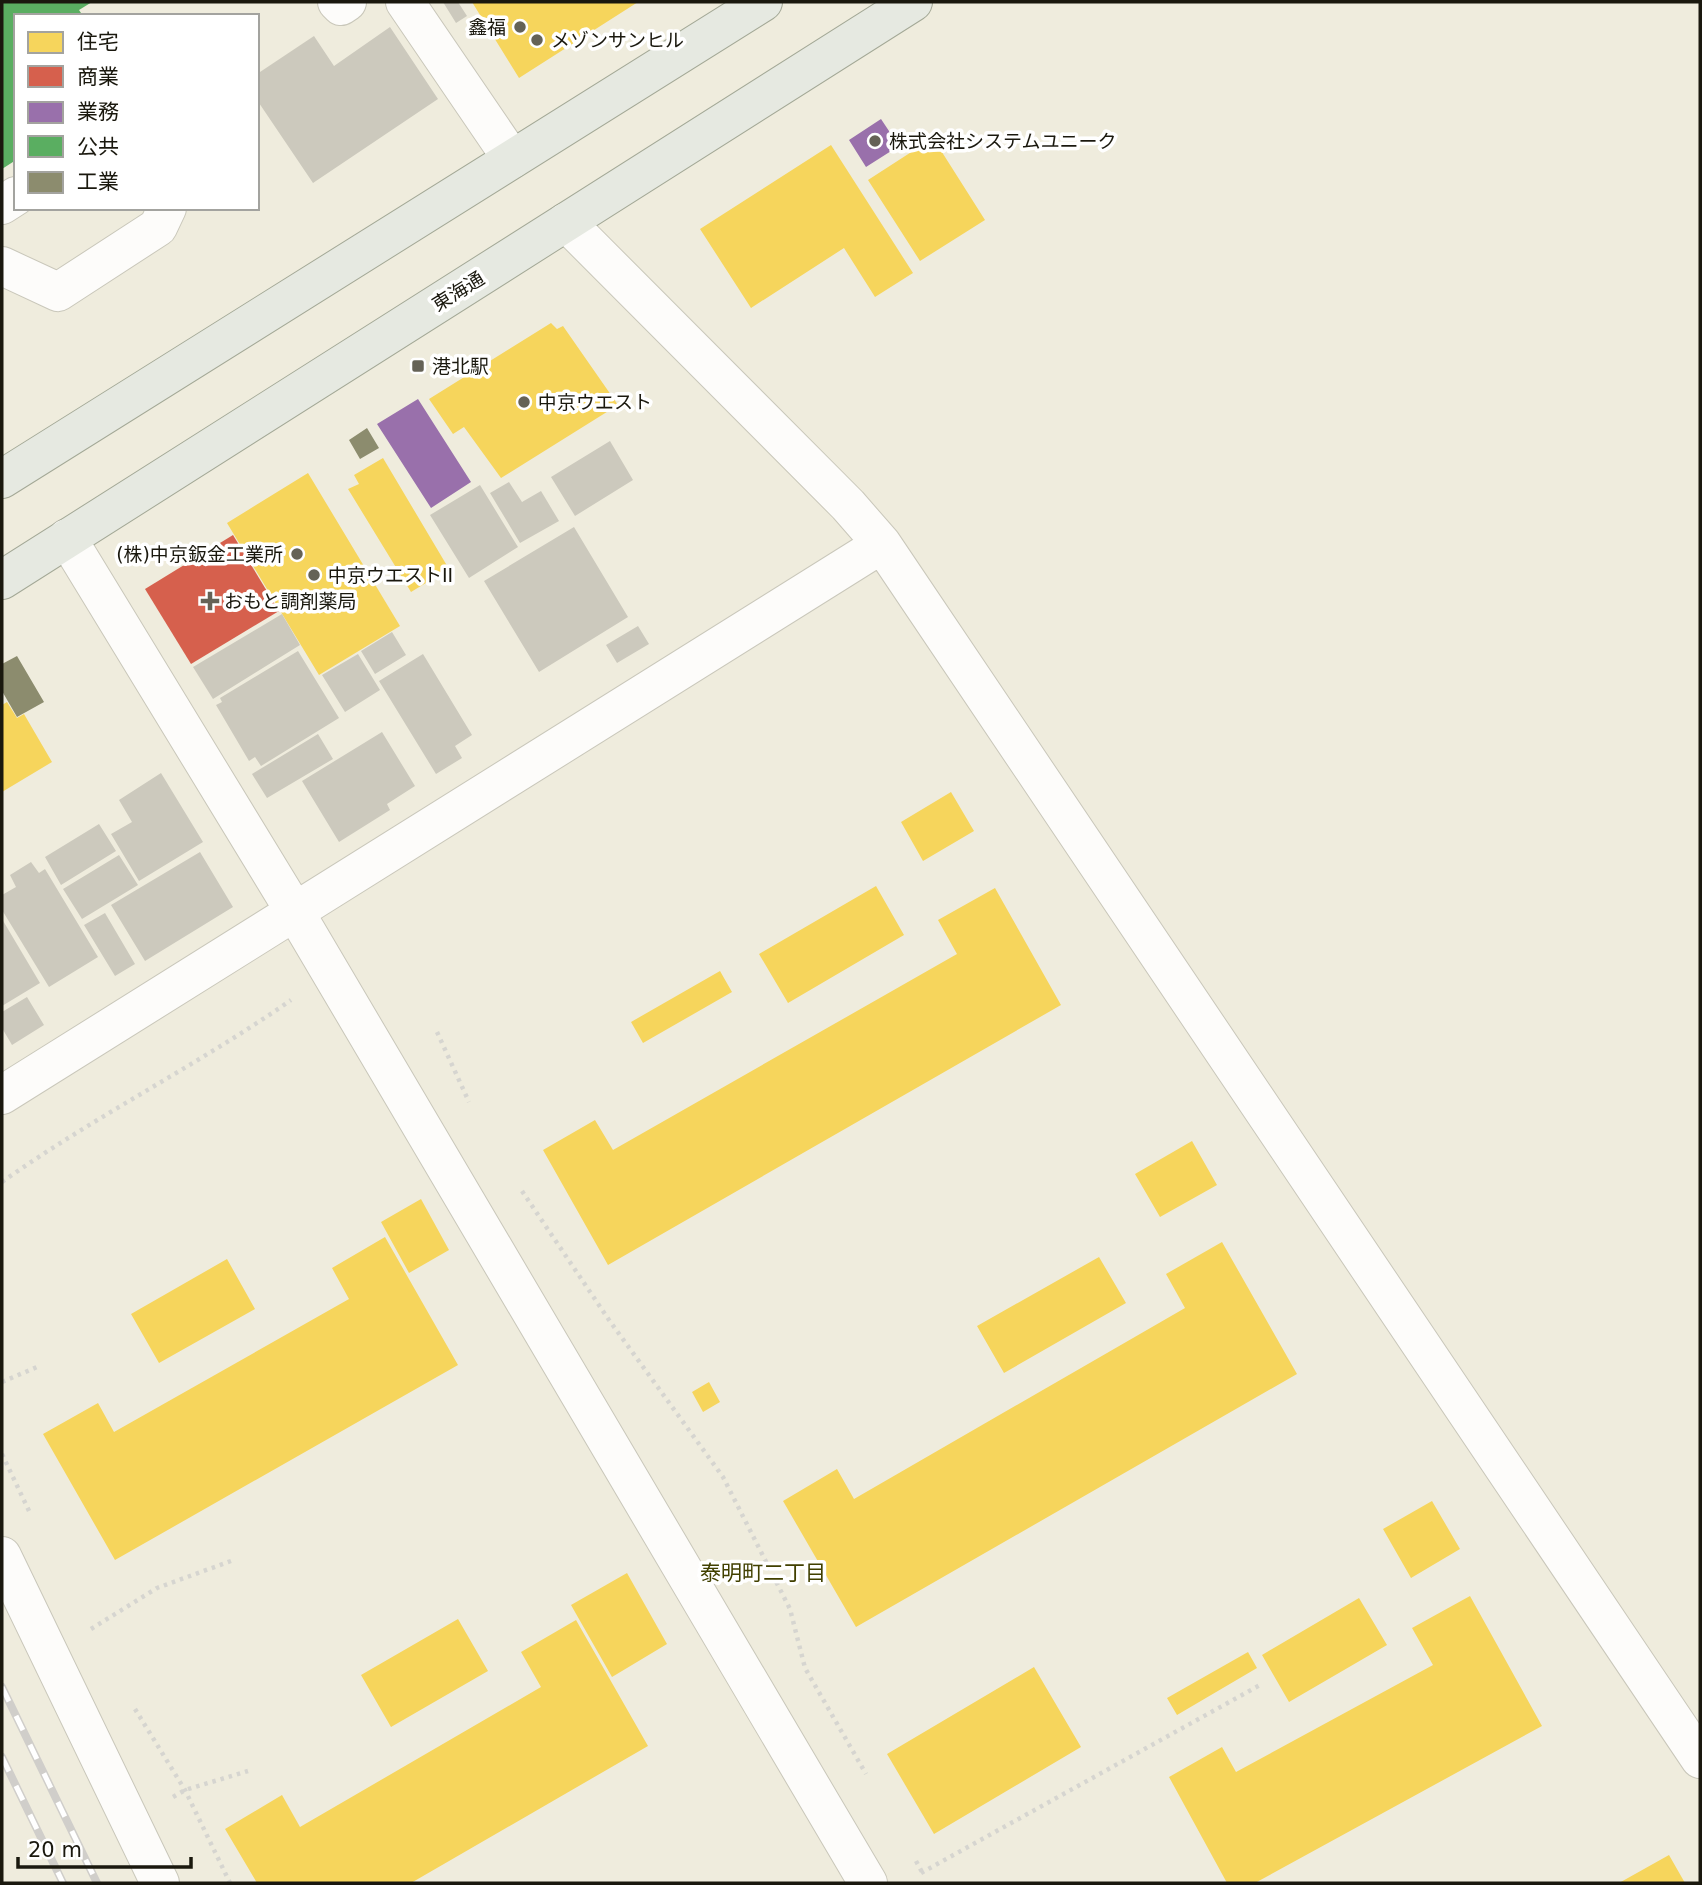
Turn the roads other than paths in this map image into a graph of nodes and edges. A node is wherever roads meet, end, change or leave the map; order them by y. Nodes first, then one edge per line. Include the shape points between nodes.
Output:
1 (337, 2) edge
2 (348, 2) edge
3 (405, 2) edge
4 (761, 2) edge
5 (913, 2) edge
6 (512, 159) junction
7 (166, 210) edge
8 (566, 222) junction
9 (2, 266) edge
10 (2, 478) edge
11 (67, 538) junction
12 (882, 544) junction
13 (2, 580) edge
14 (295, 912) junction
15 (2, 1095) edge
16 (2, 1556) edge
17 (1700, 1759) edge
18 (160, 1883) edge
19 (868, 1883) edge

1 - 2 street via 341,6
3 - 6 street
4 - 6 main road
5 - 8 main road, 東海通
6 - 10 main road
7 - 9 street via 158,227 58,292
8 - 11 main road, 東海通
8 - 12 street
11 - 13 main road, 東海通
11 - 14 street
12 - 14 street
12 - 17 street
14 - 15 street
14 - 19 street
16 - 18 street

